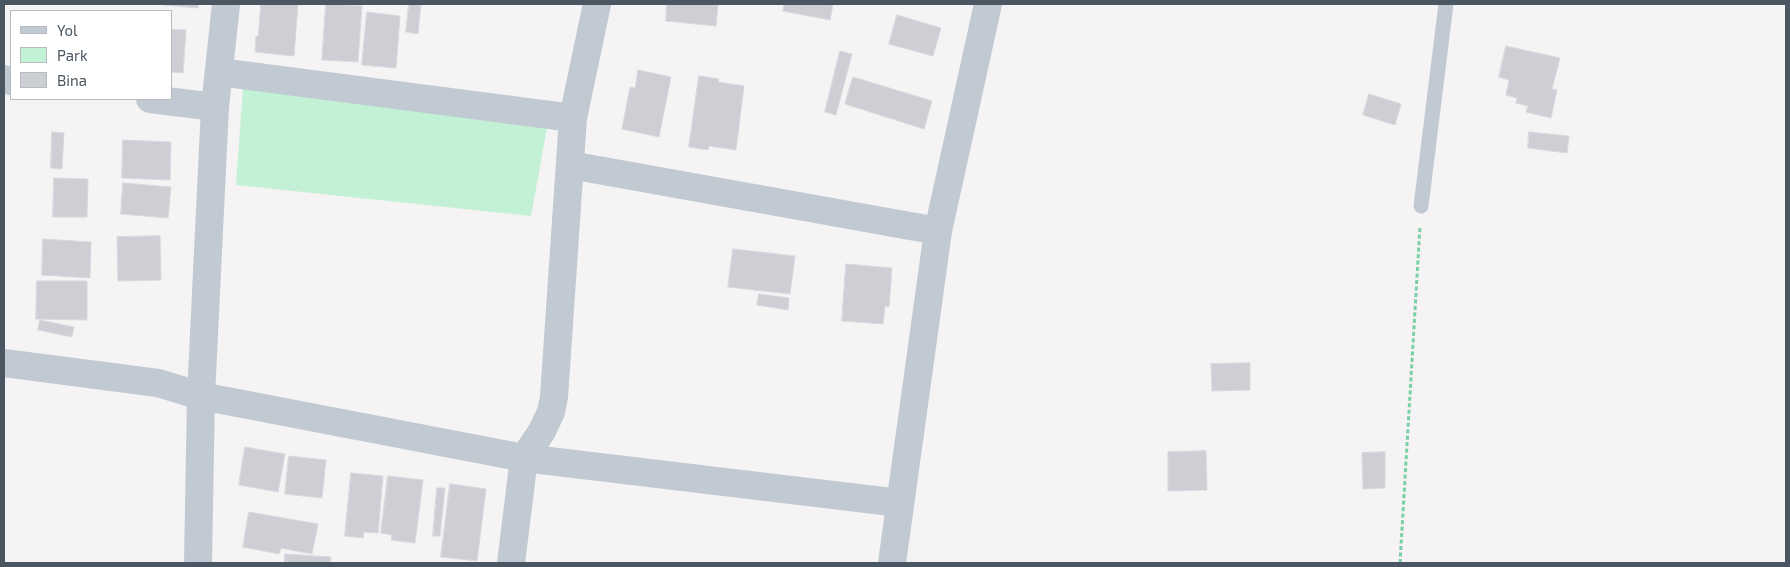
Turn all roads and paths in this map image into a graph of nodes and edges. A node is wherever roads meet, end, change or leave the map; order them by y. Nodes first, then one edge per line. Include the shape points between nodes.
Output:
1 (226, 4) edge
2 (597, 4) edge
3 (988, 4) edge
4 (1446, 4) edge
5 (219, 72) junction
6 (158, 100) edge
7 (215, 107) junction
8 (573, 118) junction
9 (570, 165) junction
10 (1421, 206) joint
11 (938, 231) junction
12 (4, 363) edge
13 (201, 396) junction
14 (524, 458) junction
15 (900, 503) junction
16 (198, 563) edge
17 (511, 563) edge
18 (892, 563) edge
19 (1400, 563) edge

1 - 5 street
2 - 8 street
3 - 11 street
4 - 10 lane
5 - 7 street
5 - 8 street
6 - 7 street
7 - 13 street
8 - 9 street
9 - 11 street
9 - 14 street via 554,396 542,431
10 - 19 path
11 - 15 street
12 - 13 street via 158,383
13 - 14 street
13 - 16 street
14 - 15 street
14 - 17 street
15 - 18 street

